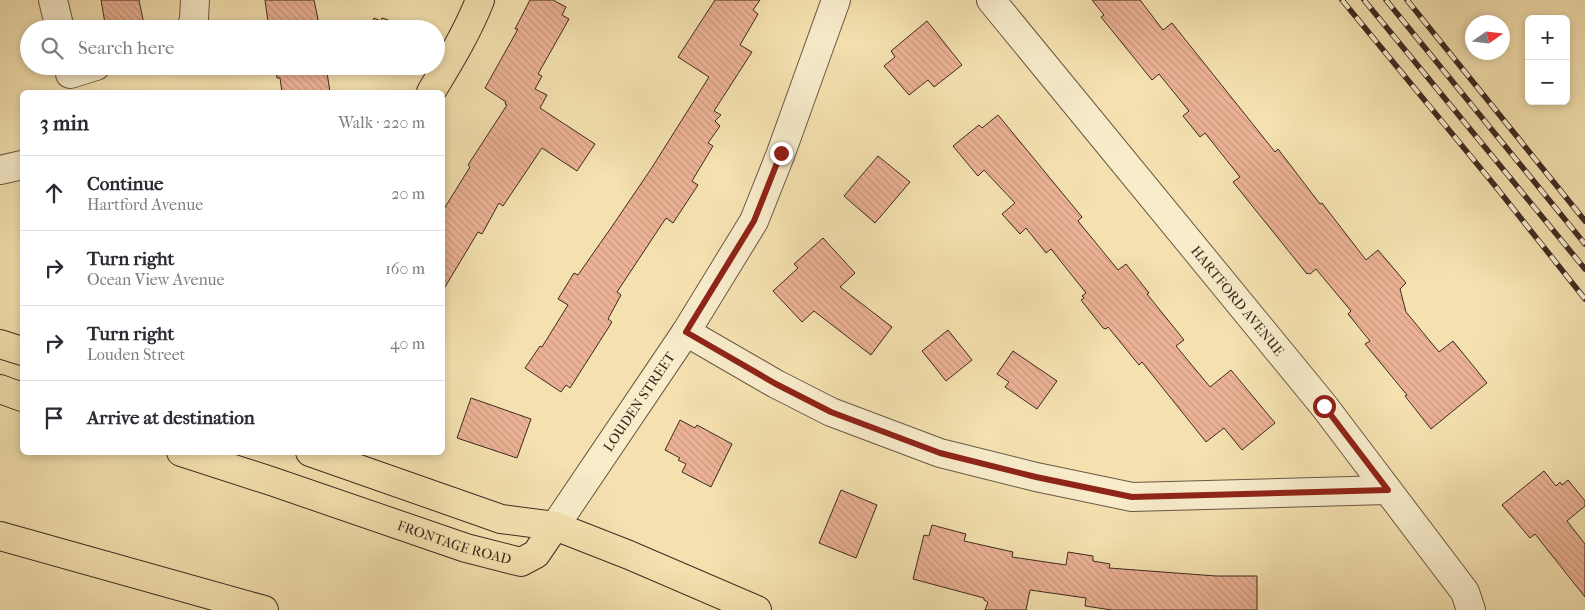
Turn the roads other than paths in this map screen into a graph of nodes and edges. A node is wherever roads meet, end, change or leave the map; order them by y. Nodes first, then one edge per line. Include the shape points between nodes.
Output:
1 (54, 0) edge
2 (195, 0) edge
3 (480, 0) edge
4 (836, 0) edge
5 (991, 0) edge
6 (58, 20) edge
7 (194, 20) edge
8 (445, 69) edge
9 (441, 75) edge
10 (432, 90) edge
11 (20, 165) edge
12 (0, 170) edge
13 (686, 332) junction
14 (0, 344) edge
15 (20, 350) edge
16 (0, 389) edge
17 (20, 396) edge
18 (190, 455) edge
19 (319, 455) edge
20 (1388, 490) junction
21 (554, 526) junction
22 (0, 536) edge
23 (264, 610) edge
24 (757, 610) edge
25 (1471, 610) edge

1 - 6 street
2 - 7 street
3 - 8 main road
4 - 13 street, LOUDEN STREET via 754,221
5 - 20 street, HARTFORD AVENUE via 1324,406
9 - 10 main road
11 - 12 street
13 - 20 street via 831,412 940,453 1036,477 1132,497
13 - 21 street, LOUDEN STREET
14 - 15 main road
16 - 17 main road
18 - 21 main road, FRONTAGE ROAD via 466,548 521,562 536,554
19 - 21 main road via 501,518
20 - 25 street, HARTFORD AVENUE via 1465,592
21 - 24 main road
22 - 23 main road

